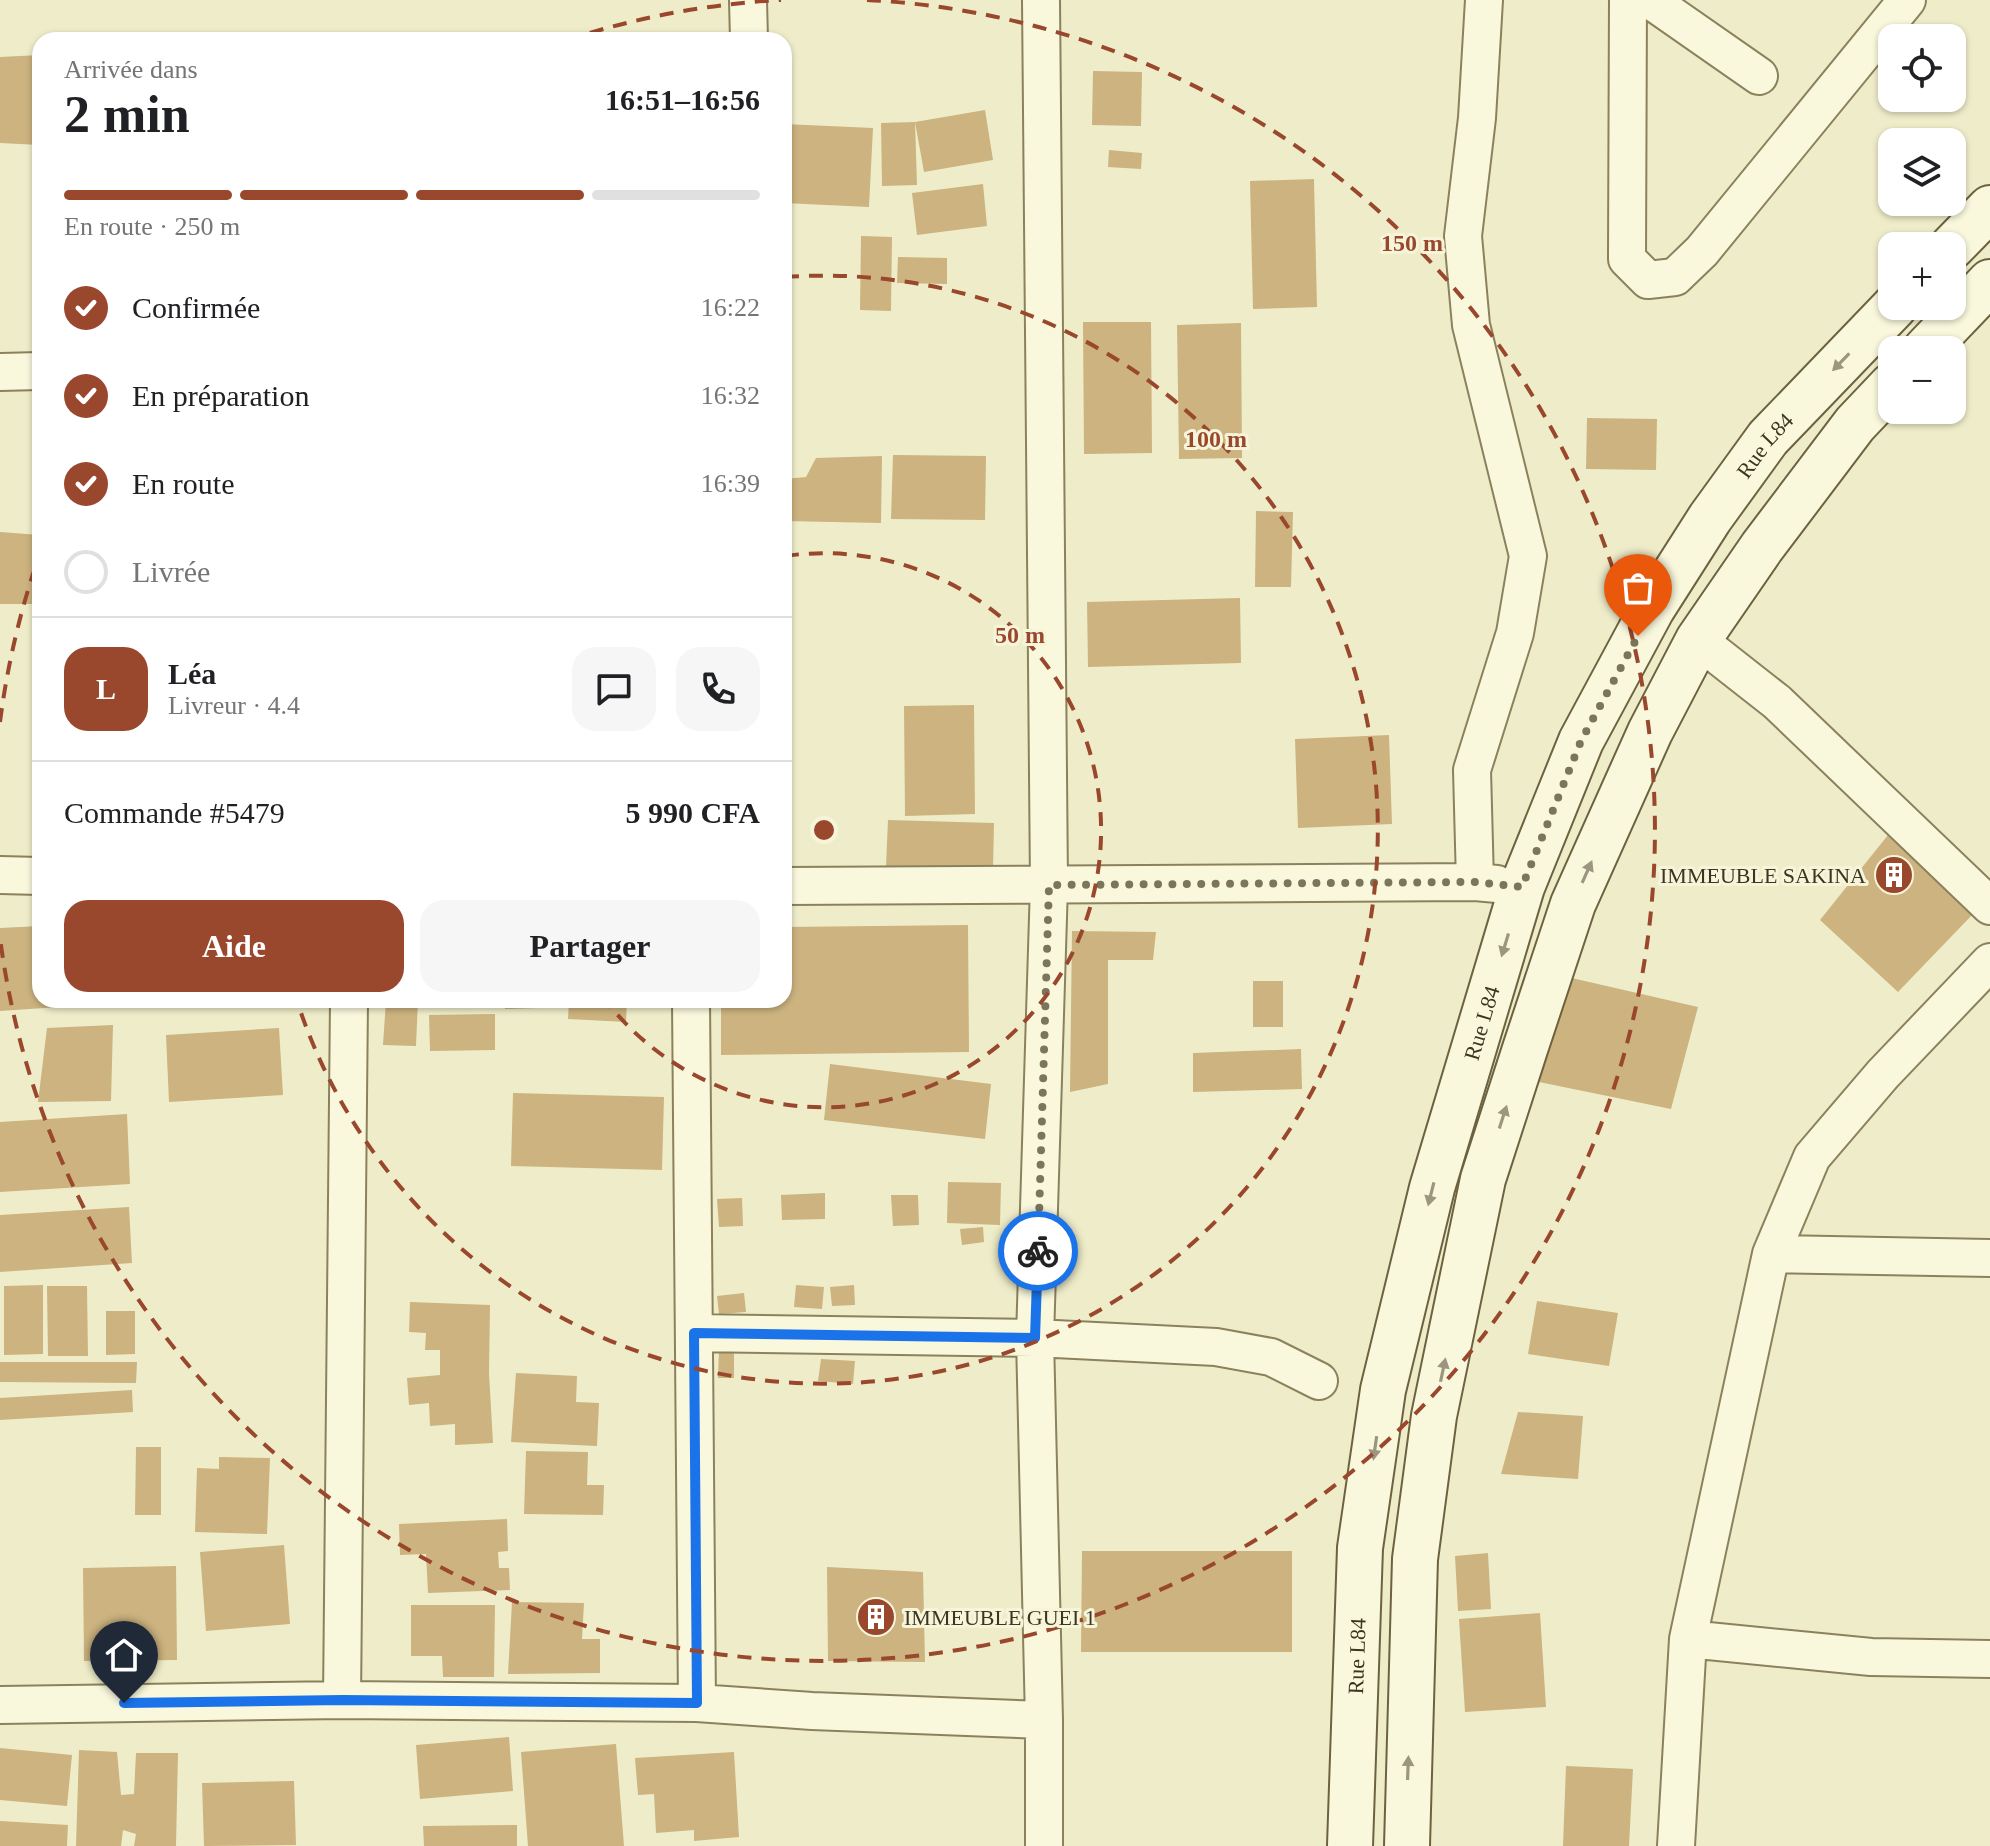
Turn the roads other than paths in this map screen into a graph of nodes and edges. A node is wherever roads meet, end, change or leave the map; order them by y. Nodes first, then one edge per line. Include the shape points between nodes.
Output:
1 (748, 0) edge
2 (1041, 0) edge
3 (1484, 0) edge
4 (1628, 0) edge
5 (1650, 0) edge
6 (1907, 0) edge
7 (749, 32) edge
8 (1759, 76) dead end
9 (1990, 208) edge
10 (1966, 233) edge
11 (1990, 282) edge
12 (1882, 320) edge
13 (1938, 336) edge
14 (32, 371) edge
15 (0, 372) edge
16 (1878, 400) edge
17 (1698, 640) junction
18 (0, 875) edge
19 (32, 876) edge
20 (1475, 882) junction
21 (1049, 885) junction
22 (792, 886) edge
23 (1522, 887) junction
24 (1990, 906) edge
25 (1990, 962) edge
26 (349, 1008) edge
27 (691, 1008) edge
28 (1771, 1254) junction
29 (1990, 1258) edge
30 (694, 1333) junction
31 (1035, 1338) junction
32 (1319, 1381) dead end
33 (1688, 1639) junction
34 (1990, 1659) edge
35 (342, 1700) junction
36 (697, 1703) junction
37 (0, 1705) edge
38 (1044, 1720) junction
39 (1044, 1846) edge
40 (1350, 1846) edge
41 (1407, 1846) edge
42 (1676, 1846) edge

1 - 7 street
2 - 21 street
3 - 20 street via 1463,236 1471,325 1528,556 1515,633 1472,770
4 - 6 street via 1627,259 1648,280 1675,277 1702,251
5 - 8 street
9 - 10 main road
11 - 13 main road
12 -> 23 main road, Rue L84 via 1768,438 1652,609 1581,741
14 - 15 street
16 - 17 main road via 1771,534
17 - 24 street via 1777,702
41 -> 17 main road via 1415,1559 1434,1416 1483,1179 1573,904 1650,732
18 - 19 street
20 - 21 street
20 - 23 street
21 - 22 street
21 - 31 street
23 -> 40 main road, Rue L84 via 1432,1188 1383,1390 1360,1548
25 - 28 street via 1812,1157
26 - 35 street
27 - 30 street
28 - 29 street
28 - 33 street
30 - 31 street
30 - 36 street
31 - 32 street via 1216,1347 1271,1357
31 - 38 street
33 - 34 street via 1871,1657
33 - 42 street
35 - 36 street
35 - 37 street
36 - 38 street
38 - 39 street

